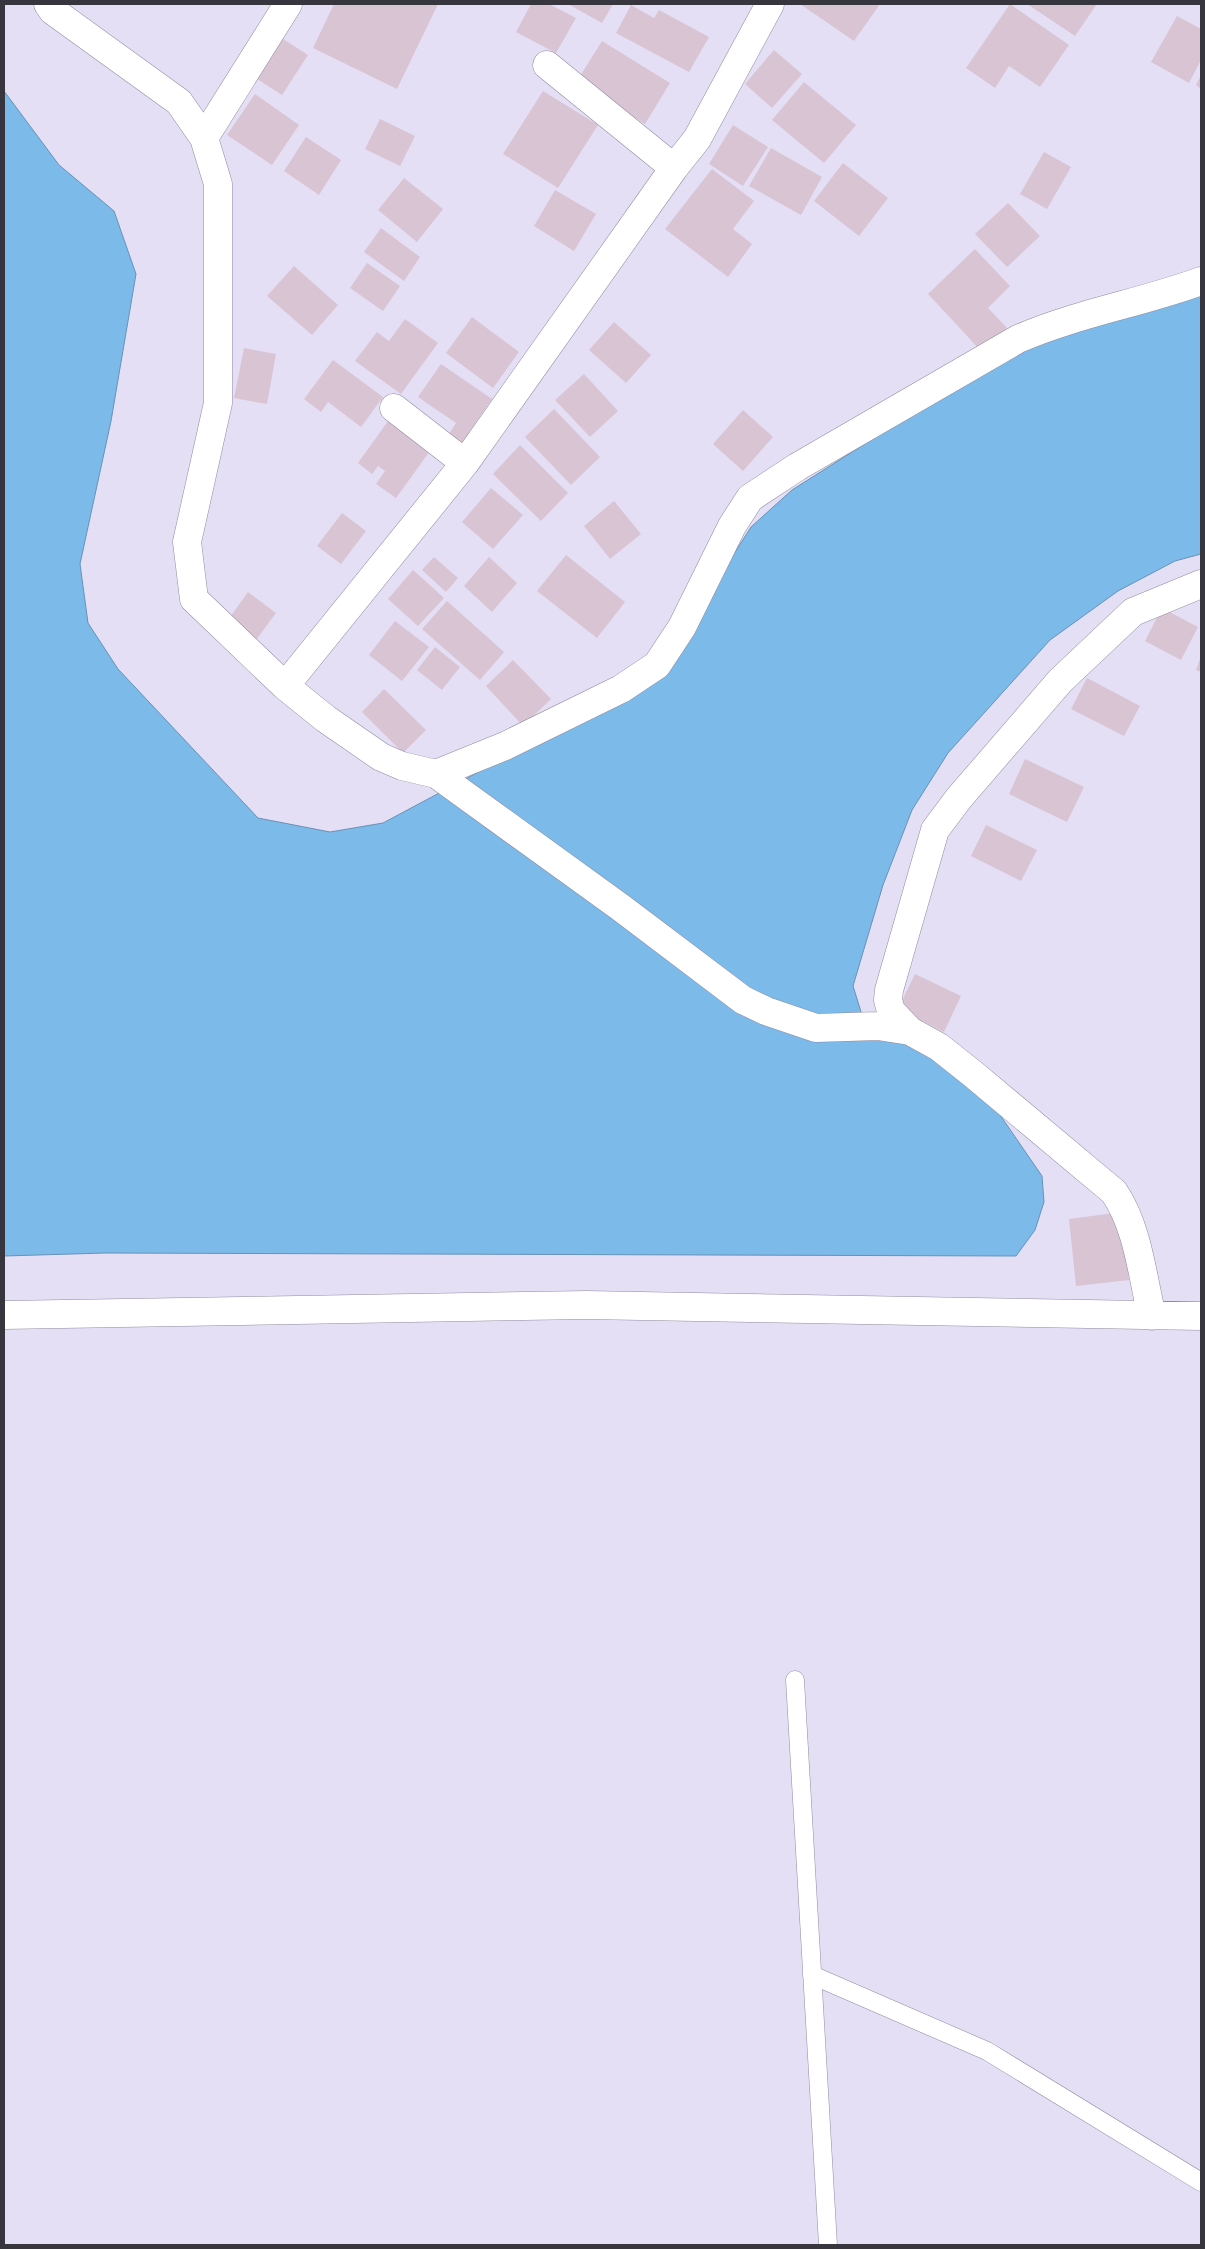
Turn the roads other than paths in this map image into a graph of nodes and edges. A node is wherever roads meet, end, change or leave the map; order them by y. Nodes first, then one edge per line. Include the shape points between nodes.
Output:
1 (48, 4) edge
2 (288, 4) edge
3 (770, 4) edge
4 (547, 65) dead end
5 (204, 138) junction
6 (674, 168) junction
7 (1201, 281) edge
8 (394, 408) dead end
9 (465, 463) junction
10 (1201, 584) edge
11 (285, 686) junction
12 (440, 776) junction
13 (903, 1029) junction
14 (4, 1315) edge
15 (1152, 1316) junction
16 (1201, 1316) edge
17 (795, 1680) dead end
18 (812, 1975) junction
19 (1201, 2182) edge
20 (828, 2245) edge

1 - 5 street via 53,11 179,102
2 - 5 street
3 - 6 street via 697,139
4 - 6 street
5 - 11 street via 218,184 218,403 187,542 192,594 228,634
6 - 9 street
7 - 12 street via 1046,327 1018,339 750,498 732,526 682,627 657,665 612,694
8 - 9 street
9 - 11 street
10 - 13 street via 1133,612 1060,680 935,830 889,990 891,1011
11 - 12 street via 381,757
12 - 13 street via 742,1000 816,1028 878,1026
13 - 15 street via 939,1047 1114,1192 1130,1222
14 - 15 street via 586,1305
15 - 16 street
17 - 18 lane
18 - 19 lane via 987,2051
18 - 20 lane

